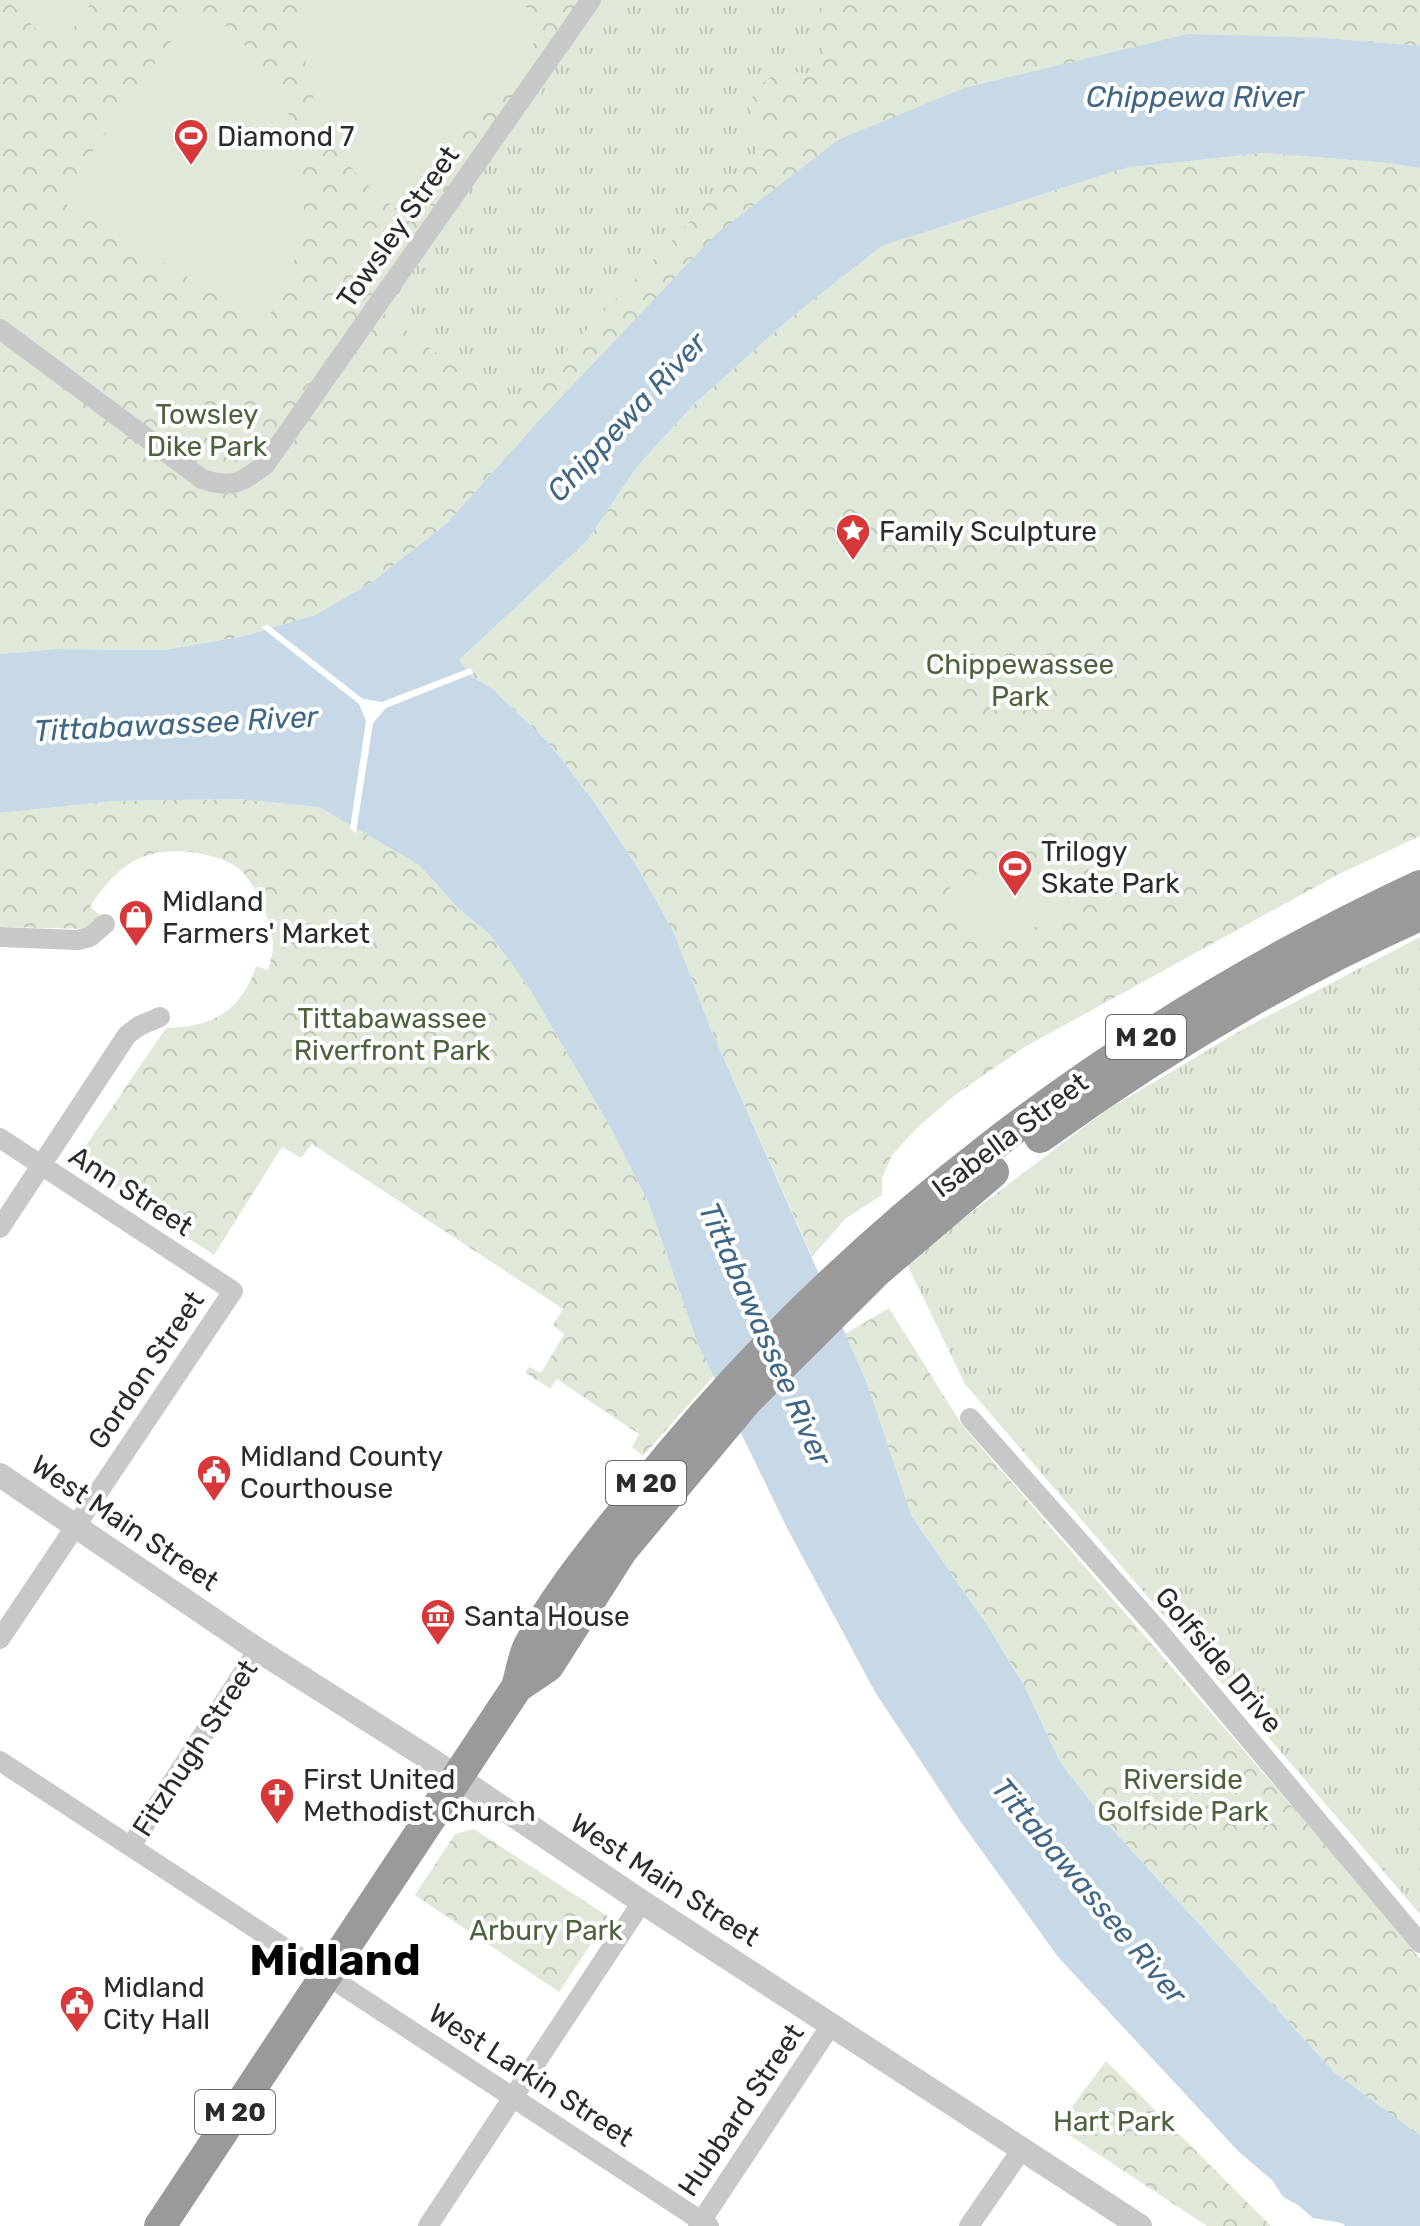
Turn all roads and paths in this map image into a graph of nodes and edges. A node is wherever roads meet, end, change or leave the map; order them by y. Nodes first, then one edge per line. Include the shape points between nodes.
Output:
1 (591, 0) edge
2 (0, 329) edge
3 (1420, 886) edge
4 (1420, 915) edge
5 (105, 924) dead end
6 (0, 937) edge
7 (160, 1017) dead end
8 (0, 1138) edge
9 (41, 1166) junction
10 (0, 1228) edge
11 (901, 1234) junction
12 (233, 1291) joint
13 (970, 1418) dead end
14 (0, 1475) edge
15 (76, 1525) junction
16 (0, 1639) edge
17 (258, 1650) junction
18 (0, 1761) edge
19 (456, 1778) junction
20 (131, 1846) junction
21 (642, 1902) junction
22 (1420, 1943) edge
23 (327, 1974) junction
24 (831, 2025) junction
25 (514, 2098) junction
26 (1022, 2149) junction
27 (703, 2224) edge
28 (160, 2226) edge
29 (428, 2226) edge
30 (969, 2226) edge
31 (1140, 2226) edge

1 - 2 street, Towsley Street via 265,465 245,479 223,486 202,479
3 - 11 highway, Isabella Street / M 20 via 1250,973 1128,1049 1011,1131
4 - 11 highway, Isabella Street / M 20 via 1297,976 1158,1056
5 - 6 street via 78,940
7 - 9 street via 127,1035
8 - 9 street, Ann Street
9 - 10 street
9 - 12 street, Ann Street
11 - 19 highway, M 20 via 788,1326 691,1430 605,1536 573,1603 528,1648 517,1687
12 - 15 street, Gordon Street
13 - 22 street, Golfside Drive via 1157,1629
14 - 15 street, West Main Street
15 - 16 street, Gordon Street
15 - 17 street, West Main Street
17 - 19 street, West Main Street
17 - 20 street, Fitzhugh Street
18 - 20 street, West Larkin Street
19 - 21 street, West Main Street
19 - 23 highway, M 20
20 - 23 street, West Larkin Street
21 - 24 street, West Main Street
21 - 25 street
23 - 25 street, West Larkin Street
23 - 28 highway, M 20
24 - 26 street, West Main Street
24 - 27 street, Hubbard Street
25 - 27 street, West Larkin Street
25 - 29 street
26 - 30 street
26 - 31 street, West Main Street

